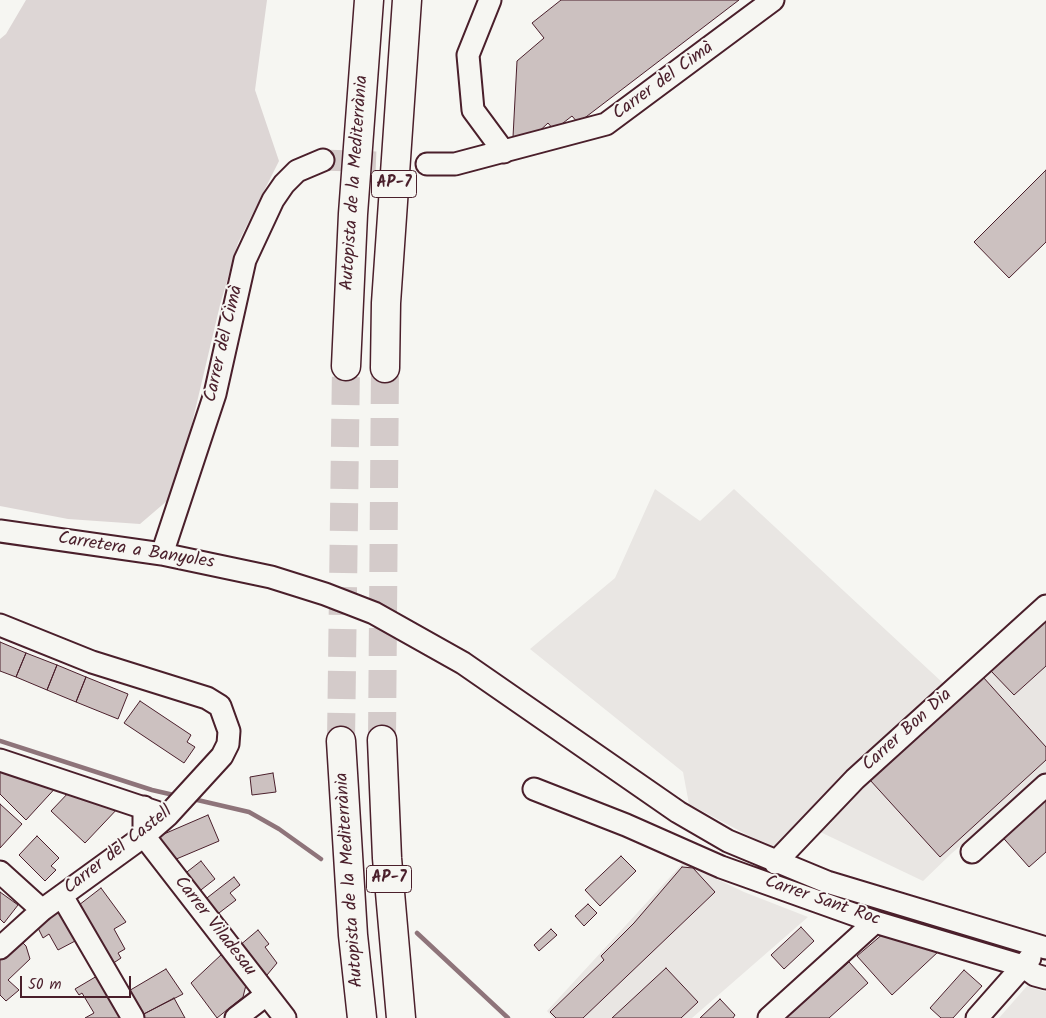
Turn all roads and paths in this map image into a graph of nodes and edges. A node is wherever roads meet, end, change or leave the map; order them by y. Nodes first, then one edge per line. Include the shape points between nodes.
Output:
1 (369, 0) edge
2 (407, 0) edge
3 (418, 0) edge
4 (490, 0) edge
5 (773, 0) edge
6 (504, 152) junction
7 (323, 160) tunnel mouth
8 (427, 164) tunnel mouth
9 (388, 271) junction
10 (346, 366) tunnel mouth
11 (385, 368) tunnel mouth
12 (0, 531) edge
13 (162, 554) junction
14 (1046, 606) edge
15 (0, 625) edge
16 (382, 740) tunnel mouth
17 (341, 741) tunnel mouth
18 (0, 760) edge
19 (1046, 785) edge
20 (534, 789) dead end
21 (179, 804) junction
22 (144, 808) junction
23 (144, 836) junction
24 (972, 852) dead end
25 (775, 862) junction
26 (0, 872) edge
27 (62, 896) junction
28 (42, 910) junction
29 (876, 922) junction
30 (1044, 944) edge
31 (0, 948) edge
32 (1023, 966) junction
33 (1046, 978) edge
34 (266, 994) junction
35 (133, 1018) edge
36 (236, 1018) edge
37 (285, 1018) edge
38 (362, 1018) edge
39 (401, 1018) edge
40 (768, 1018) edge
41 (977, 1018) edge

1 - 10 highway, Autopista de la Mediterrània / AP-7 via 353,214
2 - 9 highway, AP-7
3 - 9 highway
4 - 6 street via 468,55 472,110
5 - 6 street, Carrer del Cimà via 606,124
6 - 8 street, Carrer del Cimà via 455,164
7 - 13 street, Carrer del Cimà via 297,171 284,184 272,200 245,260 215,394
9 - 11 highway, AP-7
12 - 13 street, Carretera a Banyoles
13 - 25 street, Carretera a Banyoles via 271,577 374,614 463,664 678,812 728,841
14 - 25 street, Carrer Bon Dia via 855,779
15 - 21 street, Carrer del Castell via 92,662 207,698 220,706 229,731 228,744 222,756
16 - 39 highway, AP-7 via 387,858
17 - 38 highway, Autopista de la Mediterrània / AP-7 via 353,935
18 - 22 street
19 - 24 street
20 - 29 street, Carrer Sant Roc via 721,867
21 - 22 street
21 - 23 street, Carrer del Castell
22 - 23 street
23 - 27 street, Carrer del Castell
23 - 34 street, Carrer Viladesau
25 - 30 street, Carretera a Banyoles via 835,885
26 - 28 street
27 - 28 street, Carrer del Castell
27 - 35 street
28 - 31 street, Carrer del Castell
29 - 32 street, Carrer Sant Roc
29 - 40 street
30 - 32 street
32 - 33 street, Carrer Sant Roc
32 - 41 street
34 - 36 street
34 - 37 street, Carrer Viladesau

